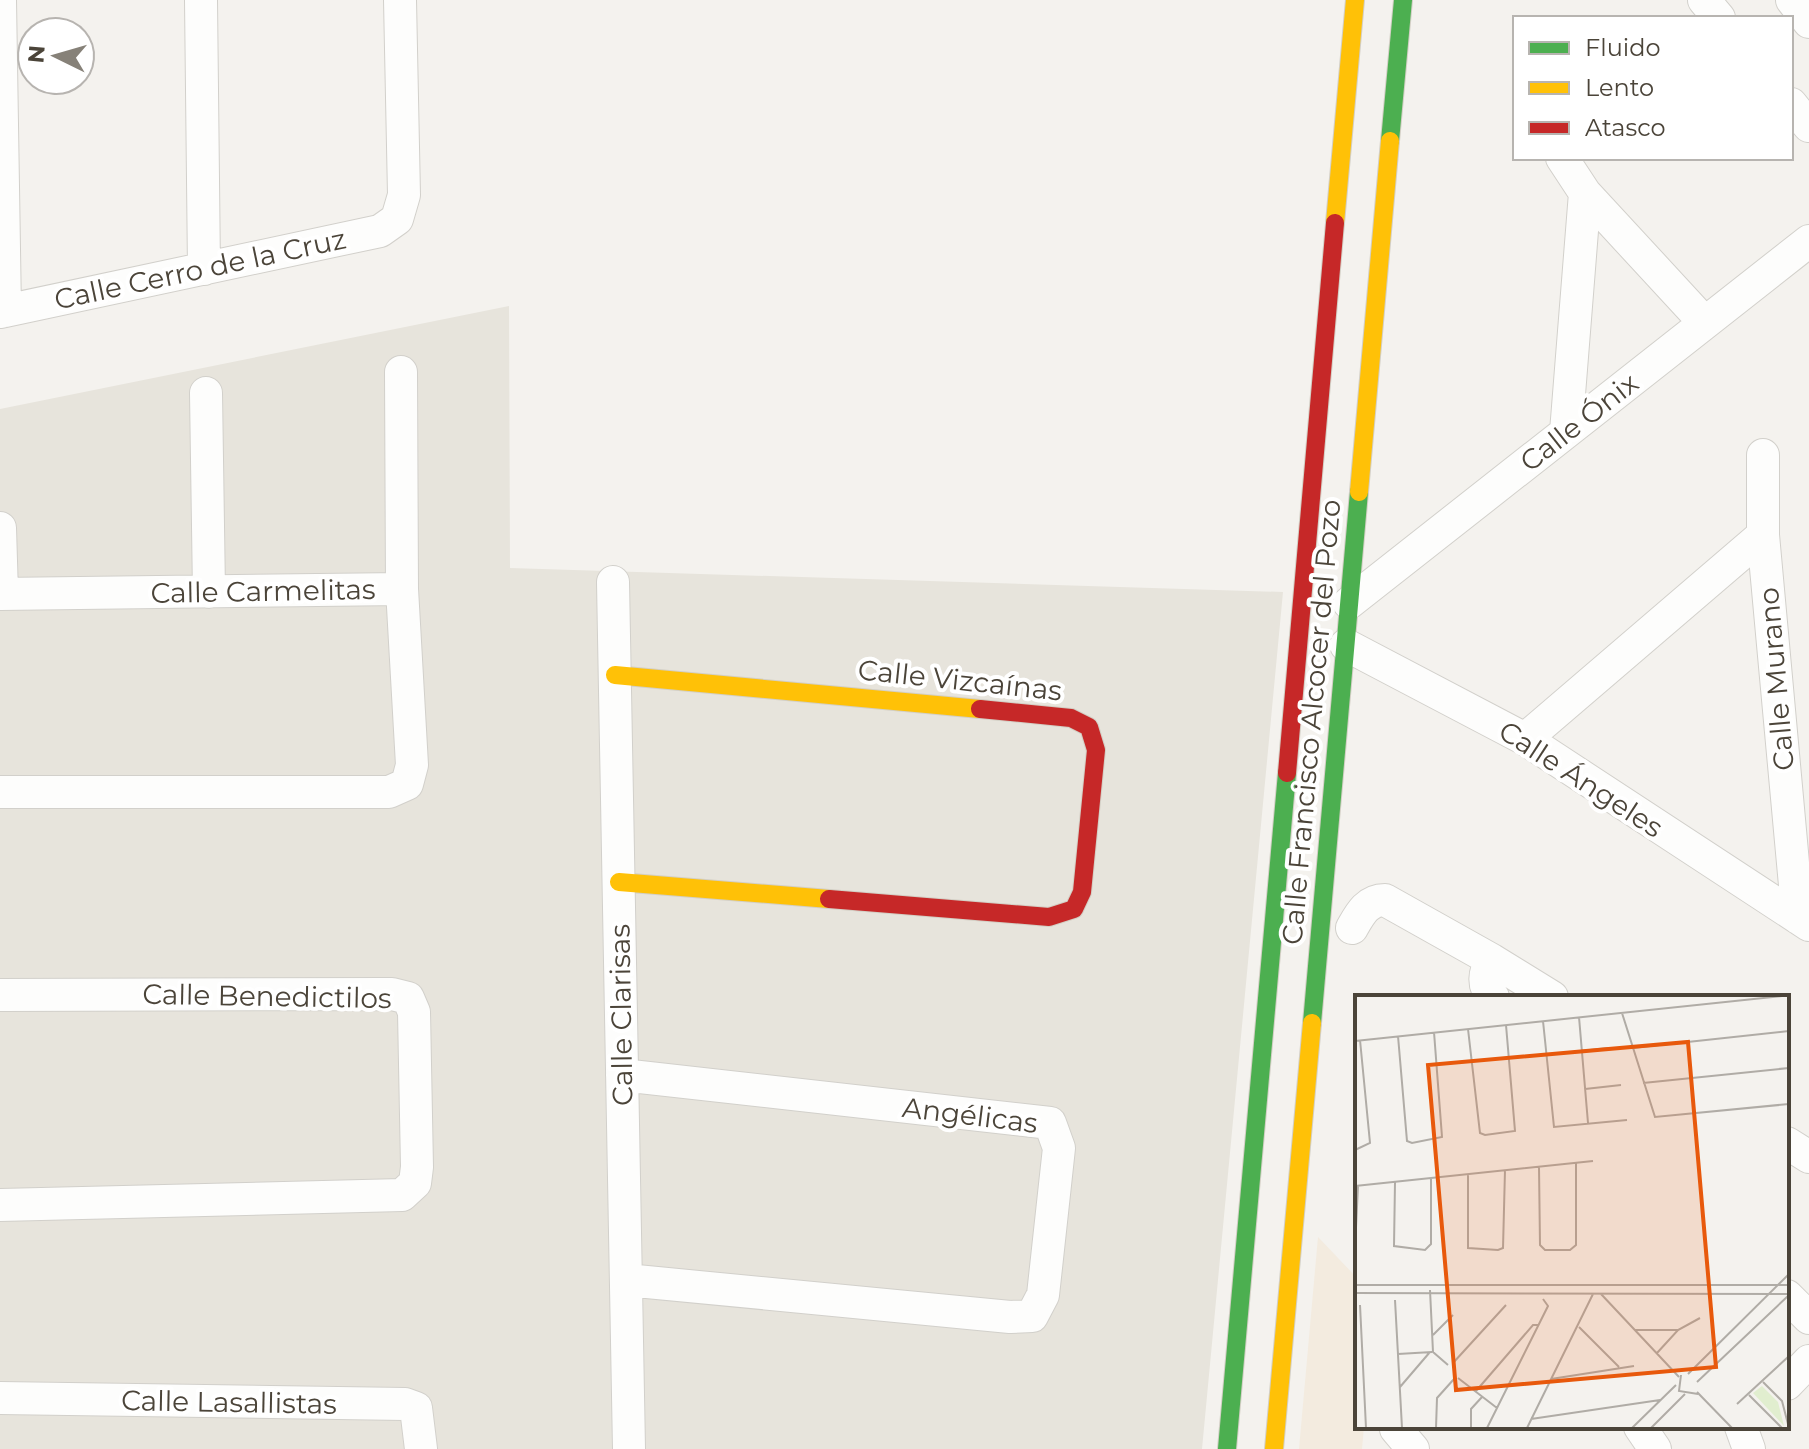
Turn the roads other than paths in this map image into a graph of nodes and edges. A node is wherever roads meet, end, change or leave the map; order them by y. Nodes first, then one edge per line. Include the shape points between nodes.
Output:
1 (0, 0) edge
2 (201, 0) edge
3 (400, 0) edge
4 (1355, 0) edge
5 (1403, 0) edge
6 (1704, 0) edge
7 (1792, 0) edge
8 (1717, 16) edge
9 (1809, 22) edge
10 (1793, 106) edge
11 (1809, 126) edge
12 (1563, 160) edge
13 (1585, 193) junction
14 (1809, 241) edge
15 (204, 269) junction
16 (3, 311) edge
17 (1705, 323) junction
18 (401, 372) dead end
19 (206, 393) dead end
20 (1566, 432) junction
21 (1763, 455) dead end
22 (0, 528) edge
23 (1763, 535) junction
24 (613, 582) dead end
25 (402, 589) junction
26 (209, 592) junction
27 (1, 594) edge
28 (1349, 603) junction
29 (1346, 645) junction
30 (615, 675) junction
31 (1525, 739) junction
32 (0, 792) edge
33 (619, 882) junction
34 (1803, 921) edge
35 (1352, 928) dead end
36 (1492, 960) junction
37 (0, 995) edge
38 (1491, 995) edge
39 (1549, 995) edge
40 (622, 1075) junction
41 (1789, 1144) edge
42 (1809, 1157) edge
43 (0, 1205) edge
44 (626, 1280) junction
45 (1789, 1298) edge
46 (1809, 1318) edge
47 (1809, 1361) edge
48 (1789, 1382) edge
49 (0, 1398) edge
50 (1642, 1429) edge
51 (1665, 1429) edge
52 (421, 1449) edge
53 (629, 1449) edge
54 (1227, 1449) edge
55 (1274, 1449) edge
56 (1657, 1449) edge

1 - 16 street
2 - 15 street
3 - 15 street, Calle Cerro de la Cruz via 404,195 397,219 380,231
4 - 54 street, Calle Francisco Alcocer del Pozo
5 - 28 street, Calle Francisco Alcocer del Pozo
6 - 8 street
7 - 9 street
10 - 11 street
12 - 13 street
13 - 17 street
13 - 20 street
14 - 17 street, Calle Ónix
15 - 16 street, Calle Cerro de la Cruz
17 - 20 street, Calle Ónix
18 - 25 street
19 - 26 street
20 - 28 street, Calle Ónix
21 - 23 street, Calle Murano
22 - 27 street
23 - 31 street, Calle Murano
23 - 34 street, Calle Murano
24 - 30 street, Calle Clarisas
25 - 26 street, Calle Carmelitas
25 - 32 street, Calle Carmelitas via 412,765 407,784 389,792
26 - 27 street, Calle Carmelitas
28 - 29 street, Calle Francisco Alcocer del Pozo
29 - 31 street, Calle Ángeles
29 - 55 street, Calle Francisco Alcocer del Pozo
30 - 33 street, Calle Clarisas
30 - 33 street, Calle Vizcaínas via 1071,718 1089,727 1096,750 1082,892 1074,909 1049,917
31 - 34 street, Calle Ángeles
33 - 40 street, Calle Clarisas
35 - 36 street via 1361,911 1385,900
36 - 38 street via 1485,975
36 - 39 street
37 - 43 street, Calle Benedictilos via 408,998 414,1012 417,1167 415,1183 402,1195
40 - 44 street, Calle Clarisas
40 - 44 street, Angélicas via 1050,1123 1059,1148 1043,1295 1032,1316
41 - 42 street
44 - 53 street, Calle Clarisas
45 - 46 street
47 - 48 street
49 - 52 street, Calle Lasallistas via 405,1404 416,1408
50 - 56 street
51 - 56 street

